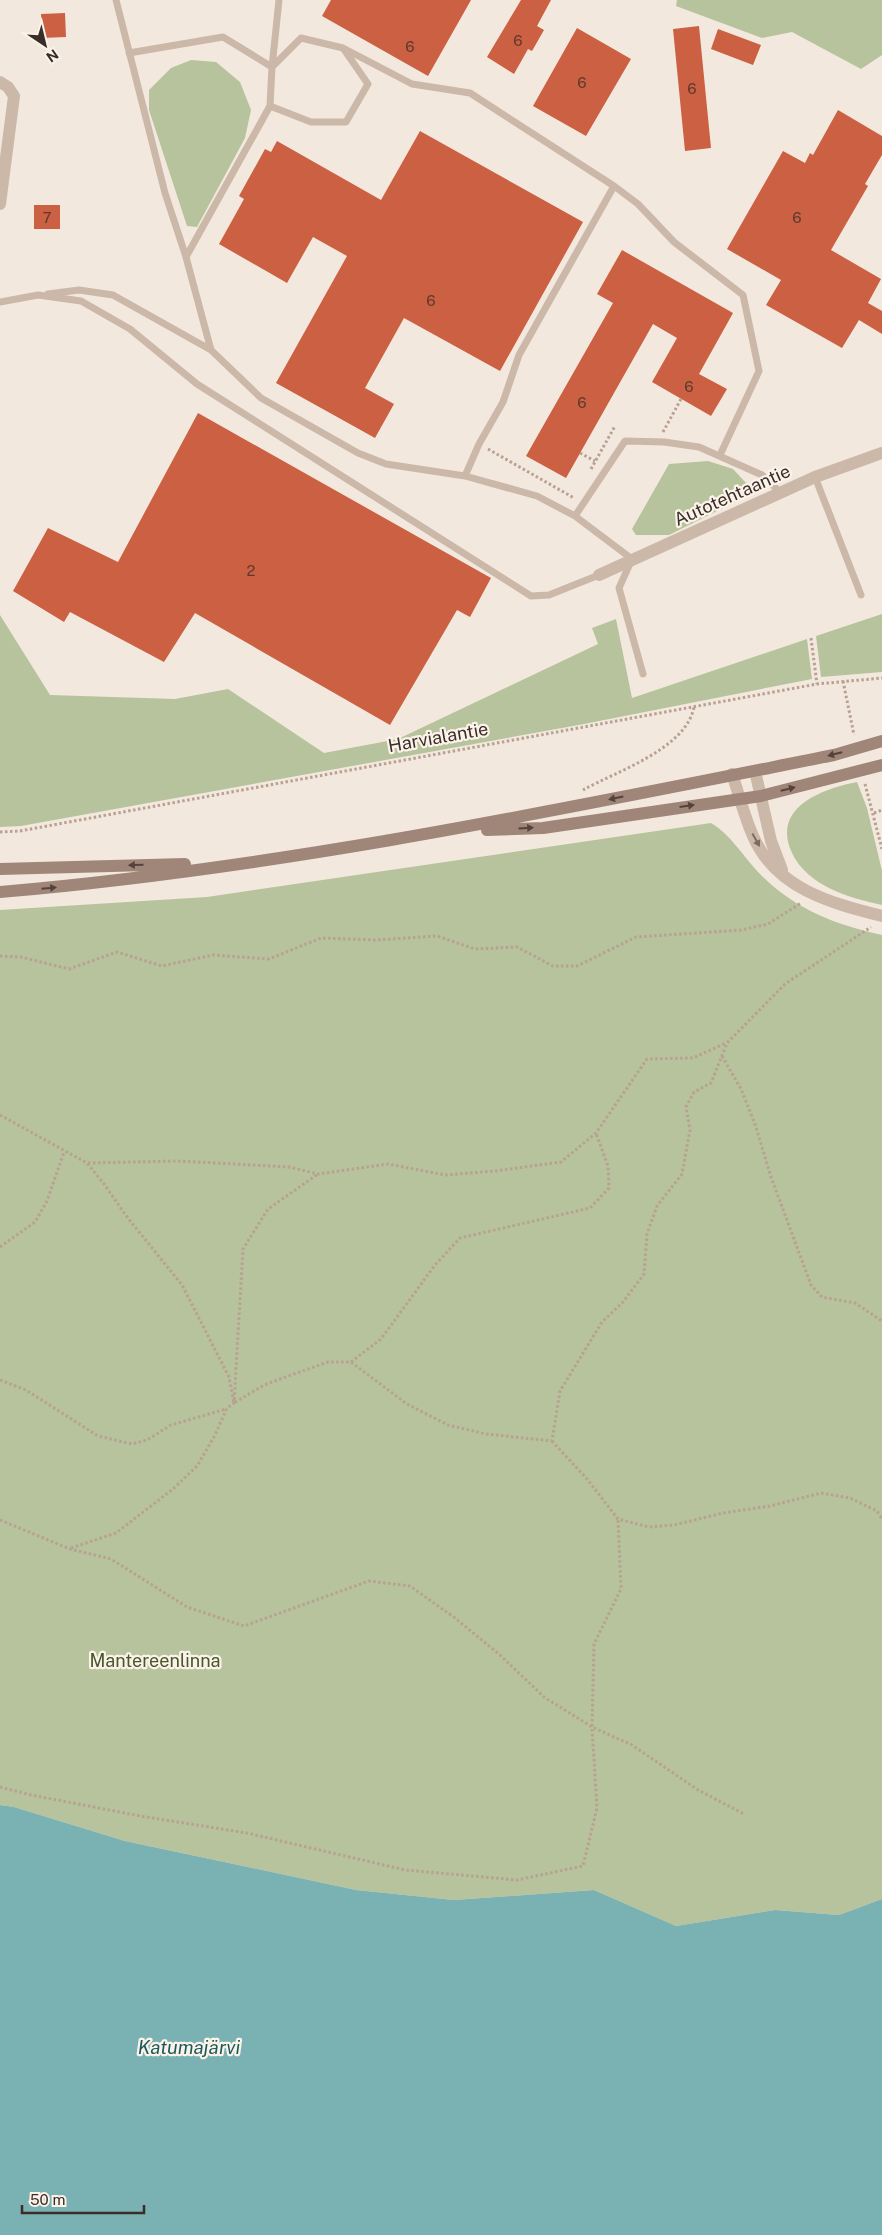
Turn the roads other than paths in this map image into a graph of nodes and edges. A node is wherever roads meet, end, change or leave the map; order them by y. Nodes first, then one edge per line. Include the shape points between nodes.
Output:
1 (116, 0) edge
2 (279, 0) edge
3 (343, 48) junction
4 (129, 53) junction
5 (272, 66) junction
6 (0, 82) edge
7 (270, 106) junction
8 (614, 186) junction
9 (0, 204) edge
10 (186, 257) junction
11 (38, 295) junction
12 (0, 302) edge
13 (211, 350) junction
14 (882, 453) edge
15 (720, 455) junction
16 (465, 476) junction
17 (815, 477) junction
18 (781, 493) junction
19 (575, 516) junction
20 (632, 559) junction
21 (599, 575) joint
22 (861, 595) dead end
23 (643, 674) dead end
24 (882, 741) edge
25 (882, 765) edge
26 (755, 770) junction
27 (732, 774) junction
28 (761, 796) junction
29 (740, 798) junction
30 (442, 832) junction
31 (237, 863) junction
32 (0, 869) edge
33 (784, 875) junction
34 (0, 892) edge
35 (882, 916) edge

1 - 4 lane
2 - 5 lane
3 - 5 lane via 301,38
3 - 7 lane via 368,84 346,122 311,122
3 - 8 lane via 412,84 470,93
4 - 5 lane via 223,38
4 - 10 lane via 165,193
5 - 7 lane
6 - 9 street via 14,96
7 - 10 lane
8 - 15 lane via 638,204 674,242 743,295 759,371
8 - 16 lane via 519,355 503,402
10 - 13 lane
11 - 12 lane
11 - 13 lane via 79,290 113,295
11 - 21 lane via 81,301 130,329 197,384 530,596 549,595
13 - 16 lane via 261,398 358,453 386,464
14 - 17 street, Autotehtaantie
15 - 18 lane via 762,475
15 - 19 lane via 699,447 625,441
16 - 19 lane via 537,496
17 - 18 street, Autotehtaantie
17 - 22 lane
18 - 20 street, Autotehtaantie
19 - 20 lane
20 - 21 street, Autotehtaantie
20 - 23 lane via 619,588
24 -> 26 main road via 834,755
28 -> 25 main road
26 - 27 main road
26 - 28 street
27 - 29 street
27 -> 30 main road
28 - 29 main road
28 - 33 street via 771,841
30 -> 29 main road via 543,828
29 -> 33 street via 753,836 767,859
30 - 31 main road
31 -> 32 main road
34 -> 31 main road via 98,884
33 - 35 street via 804,891 837,905

